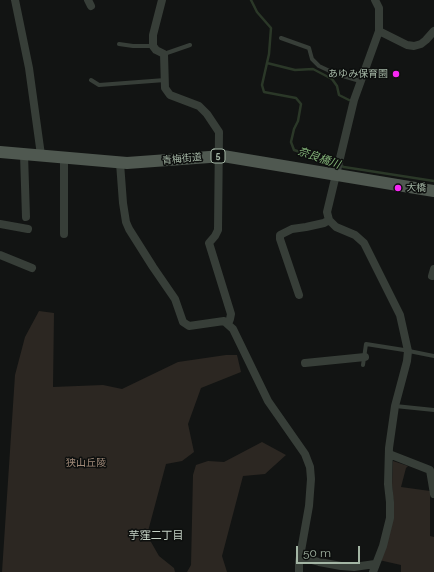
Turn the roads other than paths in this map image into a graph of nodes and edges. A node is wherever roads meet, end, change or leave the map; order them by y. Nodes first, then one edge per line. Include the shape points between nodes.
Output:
1 (15, 0) edge
2 (162, 0) edge
3 (375, 0) edge
4 (379, 31) junction
5 (434, 31) edge
6 (281, 38) dead end
7 (118, 44) dead end
8 (190, 45) dead end
9 (154, 46) junction
10 (164, 54) junction
11 (91, 80) dead end
12 (165, 80) junction
13 (360, 81) junction
14 (0, 152) edge
15 (24, 154) junction
16 (41, 155) junction
17 (218, 156) junction
18 (64, 157) junction
19 (120, 163) junction
20 (336, 172) junction
21 (434, 191) edge
22 (26, 217) dead end
23 (329, 220) junction
24 (0, 224) edge
25 (28, 229) dead end
26 (64, 234) dead end
27 (0, 255) edge
28 (32, 268) dead end
29 (299, 295) dead end
30 (228, 324) junction
31 (408, 350) junction
32 (434, 356) edge
33 (364, 361) joint
34 (305, 363) dead end
35 (395, 406) junction
36 (434, 410) edge
37 (389, 454) junction
38 (434, 494) edge
39 (300, 556) junction
40 (374, 569) edge
41 (298, 572) edge

1 - 16 street via 29,68
2 - 9 street via 153,35
3 - 4 street via 379,8
4 - 5 street via 414,46 421,44
4 - 13 street
6 - 13 lane via 309,48 312,59 319,66
7 - 9 lane
8 - 10 lane
9 - 10 street
10 - 12 street
11 - 12 lane via 99,85
12 - 17 street via 165,88 170,95 199,106 213,122 219,132
13 - 20 street
14 - 15 main road, 青梅街道 / 5
15 - 16 main road, 青梅街道 / 5
15 - 22 street
16 - 18 main road, 青梅街道 / 5
17 - 19 main road, 青梅街道 / 5
17 - 20 main road, 青梅街道 / 5
17 - 30 street via 218,230 209,243 230,314
18 - 19 main road, 青梅街道 / 5
18 - 26 street
19 - 30 street via 122,203 126,222 175,299 183,322 189,326 224,320
20 - 21 main road, 青梅街道 / 5
20 - 23 street via 327,208
23 - 29 street via 292,229 280,235
23 - 31 street via 336,227 355,235 364,243 400,315
24 - 25 street
27 - 28 street
30 - 39 street via 233,329 268,401 306,454 311,479
31 - 32 lane
31 - 33 lane via 366,344
31 - 35 street
33 - 34 street
35 - 36 lane
35 - 37 street
37 - 38 street via 430,470
37 - 40 street via 390,518
39 - 40 street via 341,566
39 - 41 street

